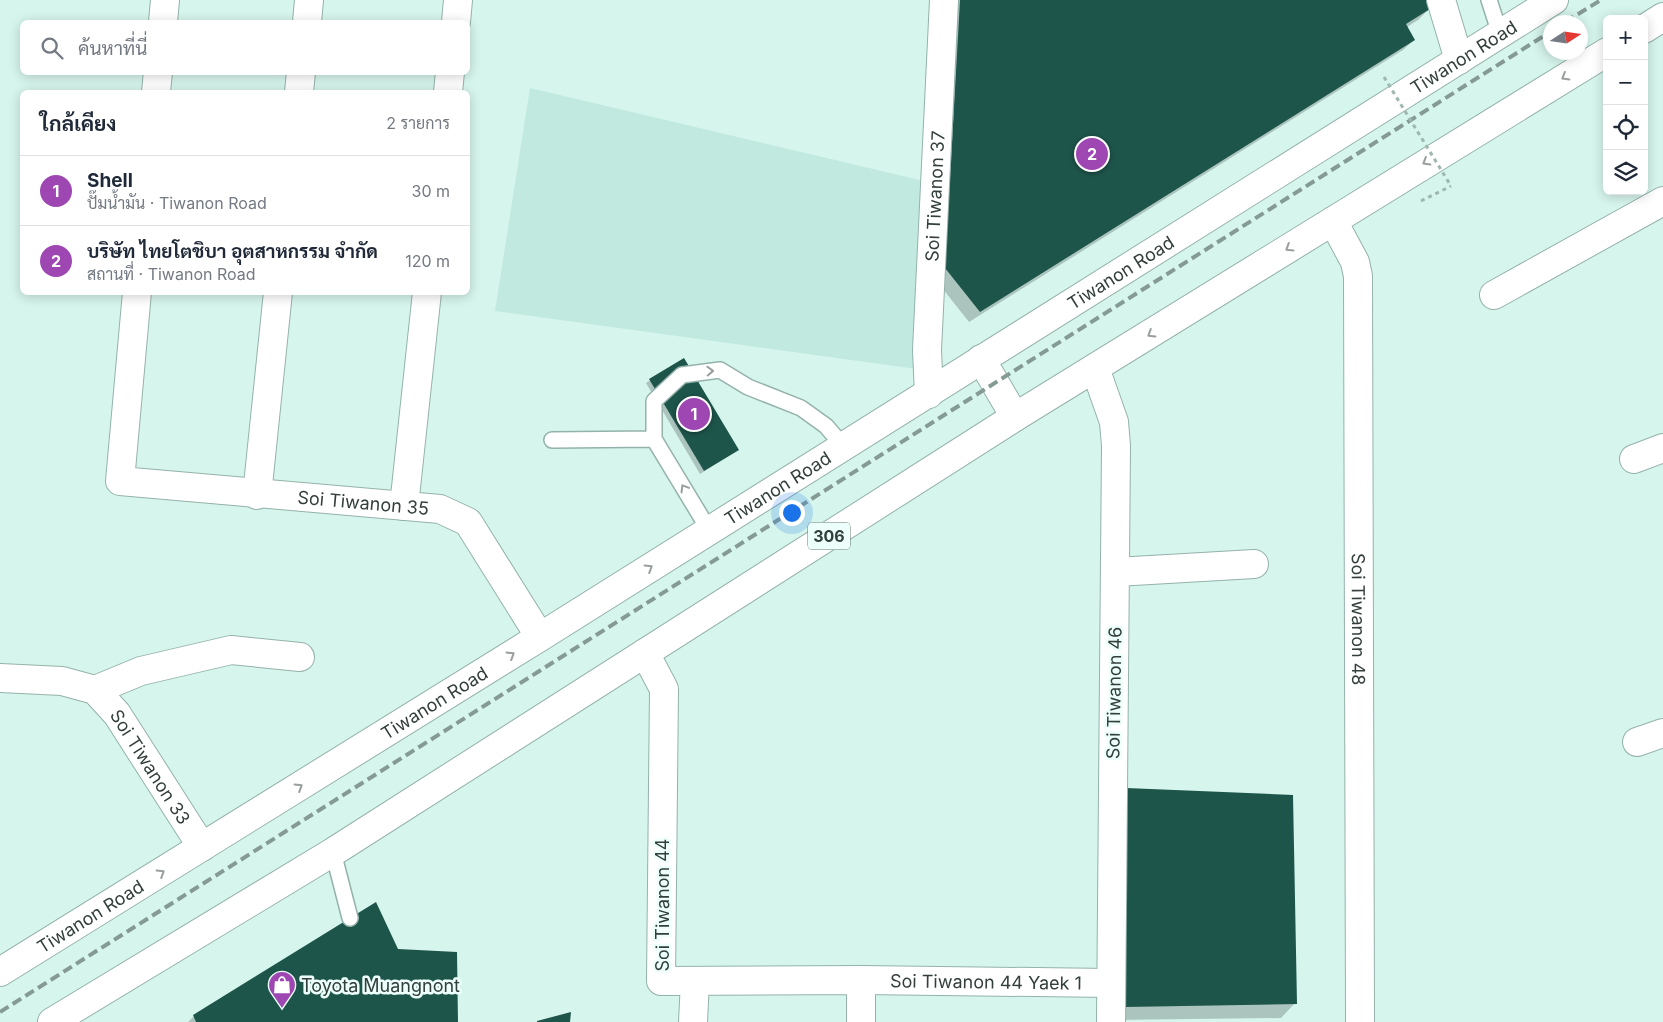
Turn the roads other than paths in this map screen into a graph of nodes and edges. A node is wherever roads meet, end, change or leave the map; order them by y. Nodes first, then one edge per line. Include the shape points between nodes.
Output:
1 (165, 0) edge
2 (309, 0) edge
3 (458, 0) edge
4 (944, 0) edge
5 (1441, 0) edge
6 (1488, 0) edge
7 (1554, 0) edge
8 (1663, 17) edge
9 (163, 20) edge
10 (307, 20) edge
11 (456, 20) edge
12 (1648, 26) edge
13 (1500, 34) junction
14 (1603, 54) edge
15 (1458, 60) junction
16 (158, 75) edge
17 (302, 75) edge
18 (450, 75) edge
19 (156, 90) edge
20 (299, 90) edge
21 (448, 90) edge
22 (1663, 201) edge
23 (1333, 221) junction
24 (138, 295) edge
25 (278, 295) edge
26 (427, 295) edge
27 (1494, 295) dead end
28 (982, 359) junction
29 (1095, 368) junction
30 (929, 394) junction
31 (1015, 417) junction
32 (654, 439) junction
33 (552, 440) dead end
34 (844, 447) junction
35 (1663, 448) edge
36 (1634, 458) dead end
37 (257, 494) junction
38 (404, 506) junction
39 (709, 530) junction
40 (1254, 564) dead end
41 (1116, 572) junction
42 (540, 637) junction
43 (645, 653) junction
44 (300, 657) dead end
45 (0, 678) edge
46 (95, 690) junction
47 (1663, 734) edge
48 (1637, 742) dead end
49 (202, 847) junction
50 (333, 852) junction
51 (350, 918) dead end
52 (0, 972) edge
53 (861, 980) junction
54 (695, 981) junction
55 (1111, 983) junction
56 (52, 1022) edge
57 (693, 1022) edge
58 (861, 1022) edge
59 (1111, 1022) edge
60 (1360, 1022) edge

1 - 9 street
2 - 10 street
3 - 11 street
4 - 30 street, Soi Tiwanon 37 via 927,350
5 - 15 street
6 - 13 lane
7 - 13 street, Tiwanon Road
8 - 12 street
13 - 15 street, Tiwanon Road
14 -> 23 street, 306
15 - 28 street, Tiwanon Road
16 - 19 street
17 - 20 street
18 - 21 street
22 - 27 street
23 -> 29 street, 306
23 - 60 street, Soi Tiwanon 48 via 1355,262 1358,276
24 - 37 street, Soi Tiwanon 35 via 120,481
25 - 37 street
26 - 38 street
28 - 30 street, Tiwanon Road
28 - 31 street
29 - 31 street, 306
29 - 41 street, Soi Tiwanon 46 via 1114,422
30 - 34 street, Tiwanon Road
31 - 43 street, 306
32 - 33 lane
32 -> 34 lane via 654,401 682,375 720,370 748,387 801,408 826,426
39 -> 32 lane
34 - 39 street, Tiwanon Road
35 - 36 street
37 - 38 street, Soi Tiwanon 35
38 - 42 street, Soi Tiwanon 35 via 440,509 468,522
42 -> 39 street, Tiwanon Road
40 - 41 street
41 - 55 street, Soi Tiwanon 46
49 -> 42 street, Tiwanon Road
43 - 50 street, 306
43 - 54 street, Soi Tiwanon 44 via 664,689 661,981
44 - 46 street via 230,650 141,671
45 - 46 street via 62,681
46 - 49 street, Soi Tiwanon 33 via 117,714
47 - 48 street
52 -> 49 street, Tiwanon Road
50 - 51 lane
50 - 56 street, 306
53 - 54 street, Soi Tiwanon 44
53 - 55 street, Soi Tiwanon 44 Yaek 1
53 - 58 street
54 - 57 street
55 - 59 street, Soi Tiwanon 46

